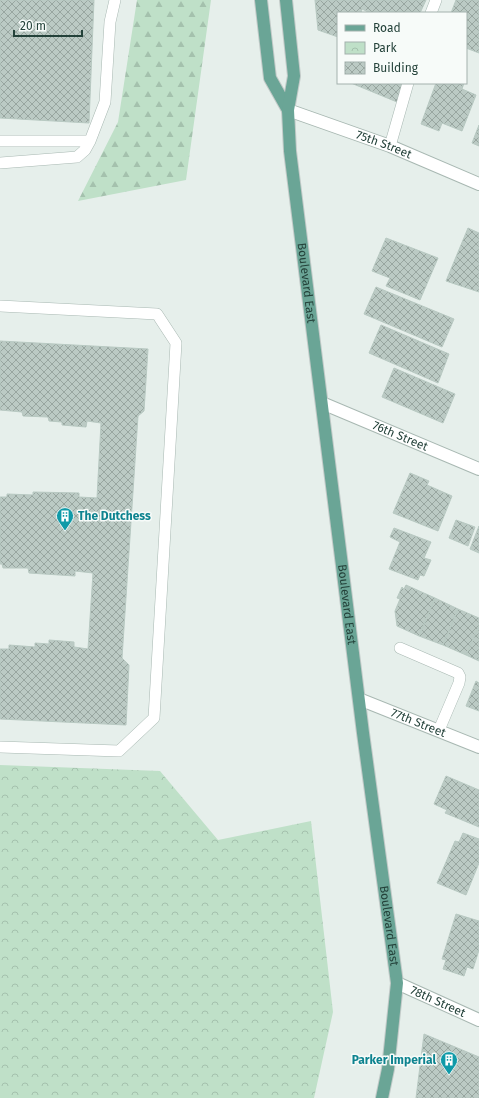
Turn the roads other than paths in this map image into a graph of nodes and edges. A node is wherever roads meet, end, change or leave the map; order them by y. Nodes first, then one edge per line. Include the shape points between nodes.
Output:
1 (116, 0) edge
2 (261, 0) edge
3 (286, 0) edge
4 (436, 0) edge
5 (431, 12) edge
6 (408, 84) edge
7 (288, 110) junction
8 (0, 141) edge
9 (90, 141) junction
10 (390, 146) junction
11 (0, 164) edge
12 (479, 184) edge
13 (0, 306) edge
14 (322, 403) junction
15 (479, 469) edge
16 (400, 648) dead end
17 (359, 699) junction
18 (439, 730) junction
19 (0, 747) edge
20 (479, 747) edge
21 (397, 983) junction
22 (479, 1020) edge
23 (382, 1098) edge

1 - 9 lane via 110,22 105,102
2 - 7 main road, Boulevard East via 270,78
3 - 7 main road, Boulevard East via 294,76
4 - 5 lane
6 - 10 lane
7 - 10 street, 75th Street
7 - 14 main road, Boulevard East via 290,151
8 - 9 lane
9 - 11 lane via 77,157
10 - 12 street, 75th Street
13 - 19 lane via 156,314 176,343 154,718 119,751
14 - 15 street, 76th Street
14 - 17 main road, Boulevard East
16 - 18 lane via 458,673 460,677
17 - 18 street, 77th Street
17 - 21 main road, Boulevard East
18 - 20 street, 77th Street
21 - 22 street, 78th Street
21 - 23 main road, Boulevard East via 388,1069

